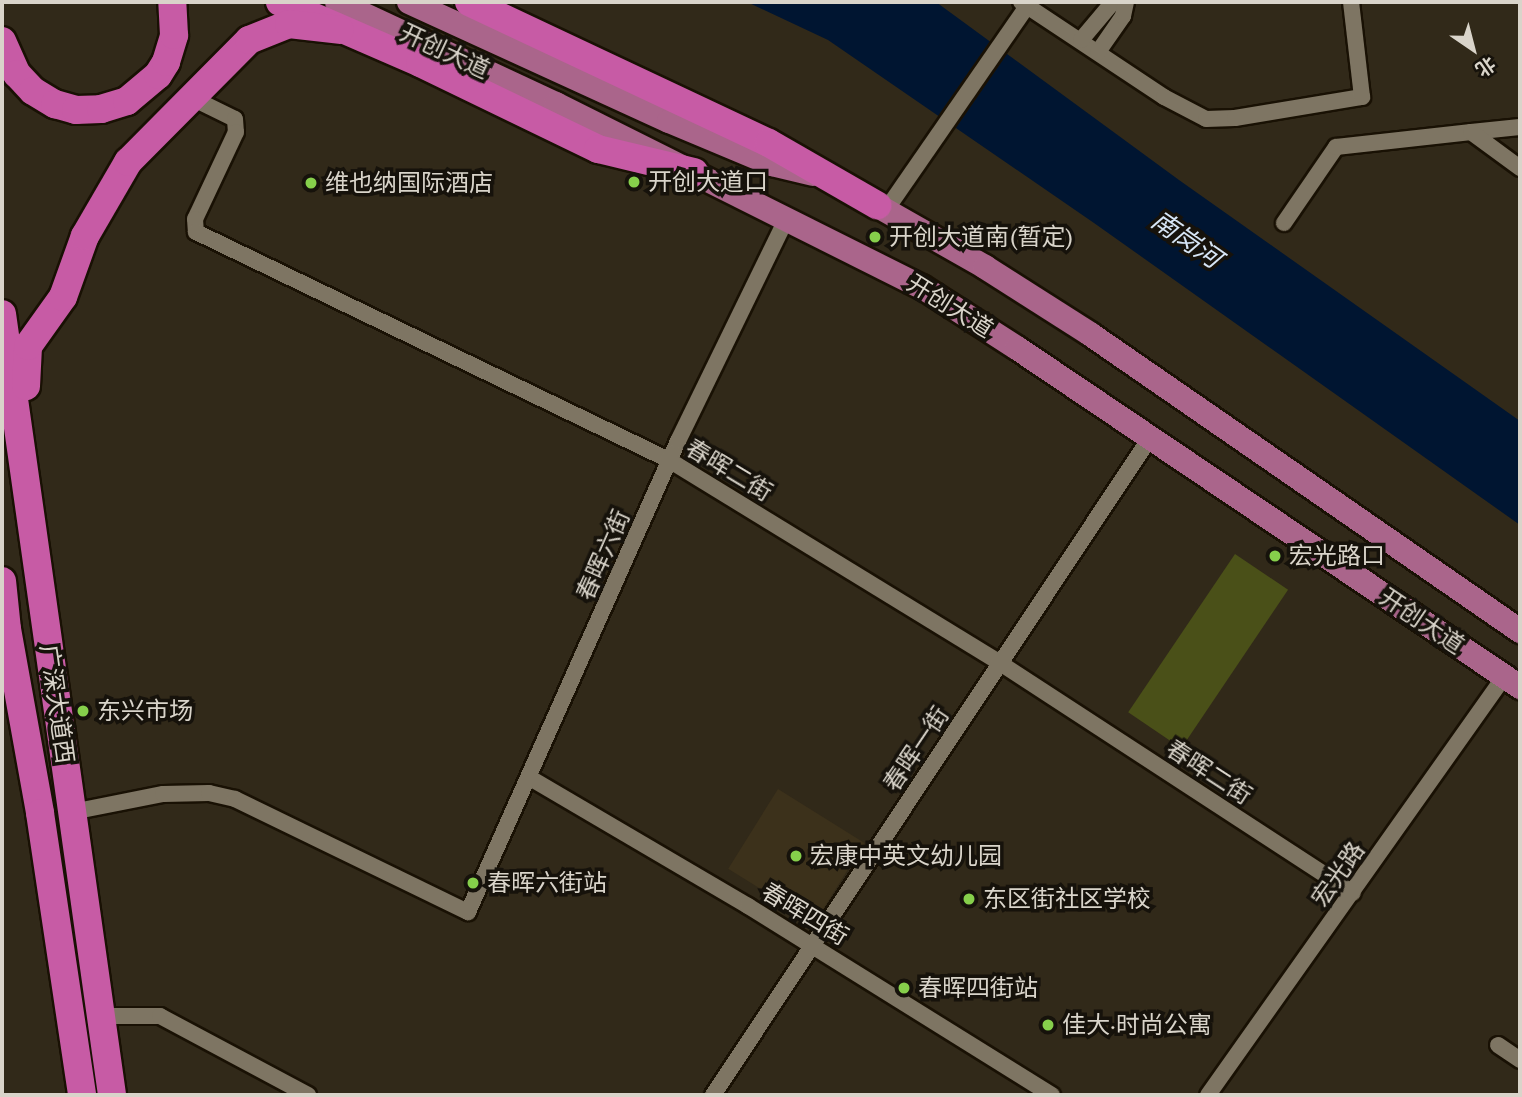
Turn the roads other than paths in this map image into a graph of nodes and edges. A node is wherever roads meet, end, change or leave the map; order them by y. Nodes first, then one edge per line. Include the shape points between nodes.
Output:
1 (173, 2) edge
2 (280, 2) edge
3 (337, 2) edge
4 (409, 2) edge
5 (469, 2) edge
6 (1113, 2) edge
7 (1126, 2) edge
8 (1351, 2) edge
9 (1024, 4) edge
10 (340, 30) junction
11 (1082, 40) junction
12 (2, 41) edge
13 (1098, 52) junction
14 (190, 97) junction
15 (1520, 127) edge
16 (1471, 132) junction
17 (1520, 167) edge
18 (694, 172) junction
19 (882, 208) junction
20 (787, 218) junction
21 (1284, 223) dead end
22 (2, 314) edge
23 (15, 407) junction
24 (1150, 438) junction
25 (669, 460) junction
26 (2, 581) edge
27 (1520, 631) edge
28 (1000, 663) junction
29 (1515, 685) edge
30 (530, 778) junction
31 (72, 812) junction
32 (1353, 893) junction
33 (813, 946) junction
34 (99, 1016) junction
35 (1498, 1045) dead end
36 (1520, 1060) edge
37 (717, 1090) edge
38 (1041, 1092) edge
39 (82, 1095) edge
40 (112, 1095) edge
41 (309, 1095) edge
42 (735, 1095) edge
43 (1208, 1095) edge

1 - 12 highway via 174,35 166,62 141,92 114,106 88,111 55,104 17,74
2 - 10 highway
3 - 18 main road, 开创大道
4 - 19 main road, 开创大道 via 594,89 772,164 822,176
5 - 19 highway via 769,143
6 - 11 street
7 - 13 street via 1124,16
8 - 13 street via 1362,97 1206,119
9 - 11 street
9 - 19 street via 1002,43
10 - 14 highway via 289,24 272,29 249,40
10 - 18 highway via 420,63 598,149
11 - 13 street
14 - 23 highway via 128,162 106,196 85,236 63,297 28,346 26,388
14 - 25 street, 春晖二街 via 236,120 236,132 195,219 196,232
15 - 16 street
16 - 17 street
16 - 21 street via 1336,147
18 - 20 main road, 开创大道
19 - 27 main road, 开创大道 via 1090,334
20 - 24 main road, 开创大道 via 922,287
20 - 25 street, 春晖六街
22 - 23 highway, 广深大道西
23 - 31 highway, 广深大道西
24 - 28 street, 春晖一街
24 - 29 main road, 开创大道
25 - 28 street, 春晖二街
25 - 30 street, 春晖六街
26 - 39 highway, 广深大道西
28 - 32 street, 春晖二街
28 - 33 street, 春晖一街
29 - 32 street, 宏光路
30 - 31 street, 春晖六街 via 468,912 235,799 209,793 163,794
30 - 33 street, 春晖四街
31 - 34 highway, 广深大道西
32 - 43 street, 宏光路
33 - 37 street, 春晖一街
33 - 38 street, 春晖四街
34 - 40 highway, 广深大道西
34 - 41 street via 160,1016
35 - 36 street
37 - 42 street, 春晖一街

